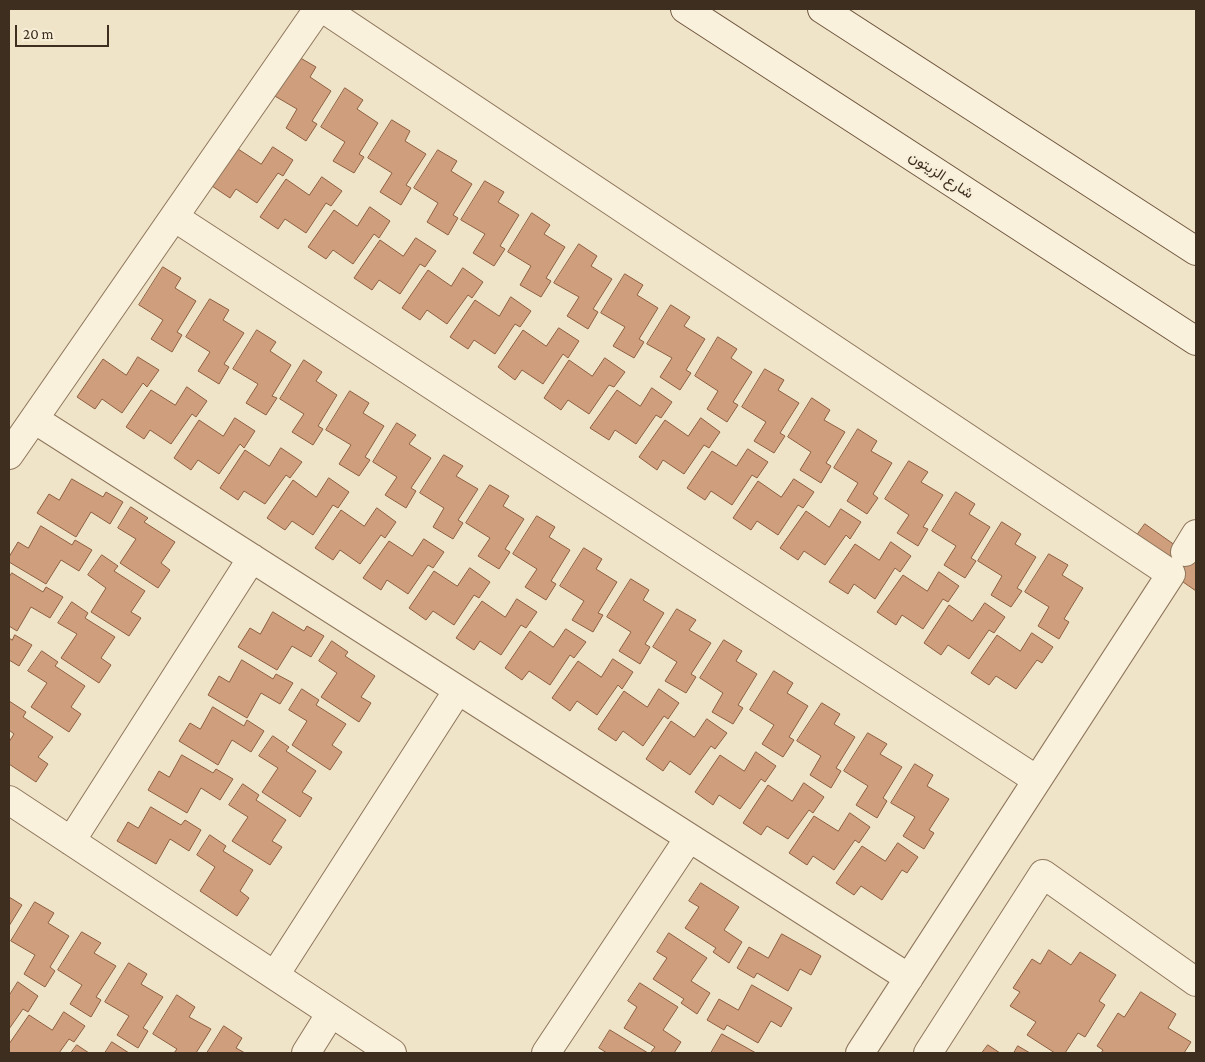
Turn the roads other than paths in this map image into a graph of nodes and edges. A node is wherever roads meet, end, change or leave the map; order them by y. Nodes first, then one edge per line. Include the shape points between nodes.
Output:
1 (318, 9) edge
2 (324, 9) edge
3 (686, 9) edge
4 (822, 9) edge
5 (174, 217) junction
6 (1196, 251) edge
7 (1196, 340) edge
8 (34, 419) junction
9 (9, 455) edge
10 (252, 558) junction
11 (458, 690) junction
12 (1037, 780) junction
13 (9, 800) edge
14 (689, 838) junction
15 (71, 841) junction
16 (274, 975) junction
17 (909, 978) junction
18 (1196, 982) edge
19 (331, 1013) junction
20 (306, 1053) edge
21 (392, 1053) edge
22 (546, 1053) edge
23 (860, 1053) edge
24 (928, 1053) edge

1 - 5 street
2 - 12 street via 1170,574
3 - 7 street, شارع الزيتون
4 - 6 street
5 - 8 street
5 - 12 street
8 - 9 street
8 - 10 street
10 - 11 street
10 - 15 street
11 - 14 street
11 - 16 street
12 - 17 street
13 - 15 street
14 - 17 street
14 - 22 street
15 - 16 street
16 - 19 street
17 - 23 street
18 - 24 street via 1043,874
19 - 20 street
19 - 21 street

